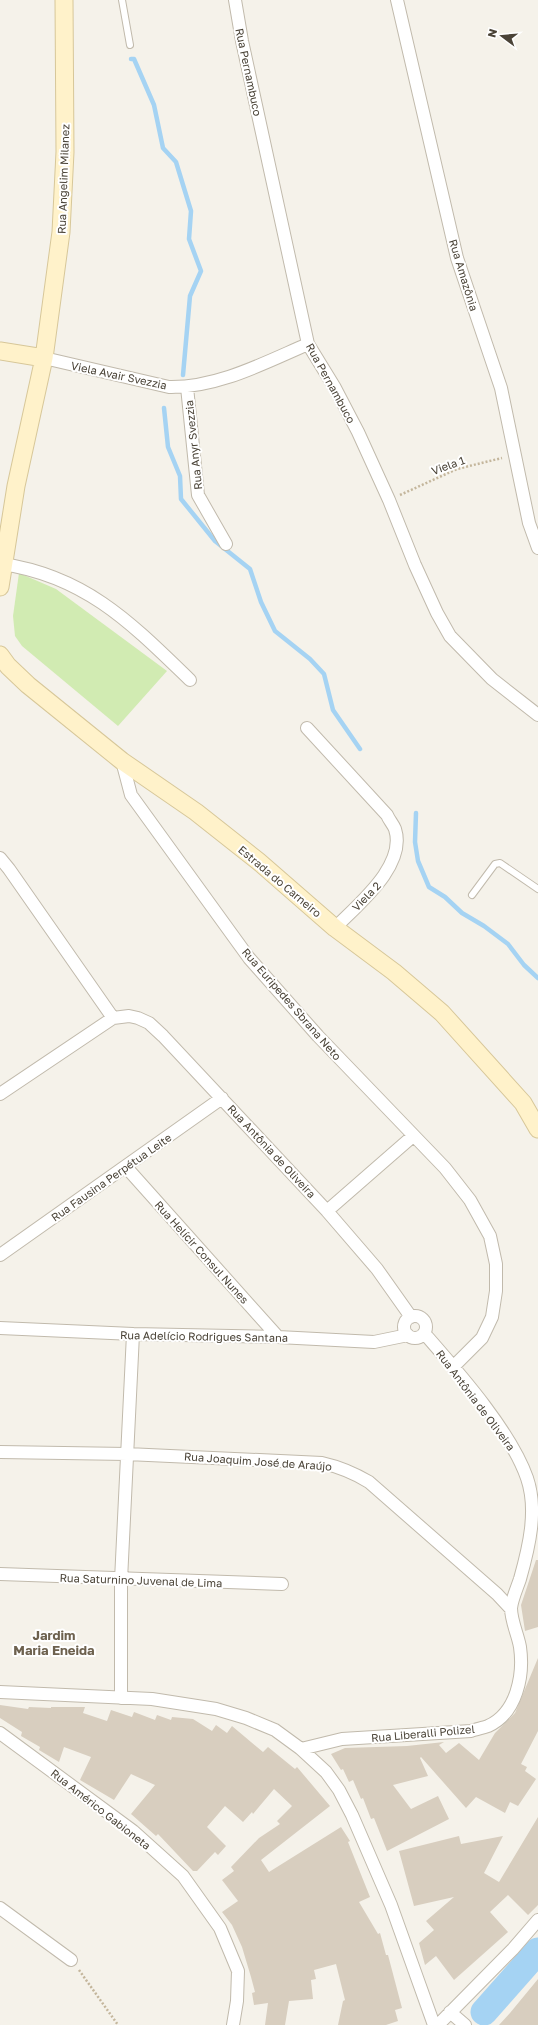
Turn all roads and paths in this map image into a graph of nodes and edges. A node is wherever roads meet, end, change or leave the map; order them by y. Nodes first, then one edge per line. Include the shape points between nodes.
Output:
1 (64, 0) edge
2 (122, 0) edge
3 (235, 0) edge
4 (397, 0) edge
5 (130, 45) dead end
6 (308, 344) junction
7 (0, 351) edge
8 (44, 358) junction
9 (186, 387) junction
10 (516, 455) junction
11 (389, 500) junction
12 (226, 544) dead end
13 (538, 548) edge
14 (3, 564) junction
15 (0, 587) edge
16 (0, 655) edge
17 (190, 680) dead end
18 (538, 715) edge
19 (307, 728) dead end
20 (122, 761) junction
21 (0, 858) edge
22 (538, 889) edge
23 (472, 895) dead end
24 (335, 928) junction
25 (112, 1018) junction
26 (0, 1094) edge
27 (222, 1098) junction
28 (538, 1129) edge
29 (413, 1136) junction
30 (126, 1167) junction
31 (327, 1211) junction
32 (0, 1255) edge
33 (410, 1317) junction
34 (0, 1328) edge
35 (424, 1333) junction
36 (133, 1334) junction
37 (408, 1335) junction
38 (278, 1337) junction
39 (453, 1367) junction
40 (0, 1452) edge
41 (126, 1454) junction
42 (0, 1574) edge
43 (121, 1580) junction
44 (282, 1584) dead end
45 (511, 1609) junction
46 (0, 1692) edge
47 (121, 1698) junction
48 (0, 1733) edge
49 (301, 1749) junction
50 (0, 1908) edge
51 (538, 1920) edge
52 (71, 1960) joint
53 (450, 2012) junction
54 (118, 2025) edge
55 (233, 2025) edge
56 (434, 2025) edge
57 (438, 2025) edge
58 (465, 2025) edge

1 - 8 street, Rua Angelim Milanez via 65,152 61,232
2 - 5 lane
3 - 6 street, Rua Pernambuco
4 - 10 street, Rua Amazônia via 457,258 501,388
6 - 9 street, Viela Avair Svezzia via 254,367
6 - 11 street, Rua Pernambuco via 358,432
7 - 8 street
8 - 9 street, Viela Avair Svezzia via 169,387
8 - 14 street, Rua Angelim Milanez via 16,486
9 - 12 street, Rua Anyr Svezzia via 198,495
10 - 11 path, Viela 1 via 456,470
10 - 13 street, Rua Amazônia
11 - 18 street, Rua Pernambuco via 415,565 450,636 492,679
14 - 15 street, Rua Angelim Milanez
14 - 17 street via 46,574 69,583 97,599 137,628
16 - 20 street, Estrada do Carneiro via 24,682
19 - 24 street, Viela 2 via 387,816 395,829 396,846 384,878
20 - 24 street, Estrada do Carneiro via 196,812 258,861
20 - 29 street, Rua Euripedes Sbrana Neto via 131,795 249,958 318,1036
21 - 25 street
22 - 23 lane via 500,864 496,864
24 - 28 street, Estrada do Carneiro via 394,972 442,1013 523,1103
25 - 26 street
25 - 27 street, Rua Antônia de Oliveira via 129,1016 149,1023
27 - 30 street, Rua Fausina Perpétua Leite
27 - 31 street, Rua Antônia de Oliveira
29 - 31 street
29 - 39 street, Rua Euripedes Sbrana Neto via 445,1168 470,1200 490,1236 496,1264 496,1292 492,1317 482,1338
30 - 32 street, Rua Fausina Perpétua Leite
30 - 38 street, Rua Helícir Consul Nunes
31 - 33 street, Rua Antônia de Oliveira via 377,1269
33 - 35 street via 418,1316 424,1320
33 - 37 street via 404,1325
34 - 36 street, Rua Adelício Rodrigues Santana
35 - 37 street via 418,1337
35 - 39 street, Rua Antônia de Oliveira
36 - 38 street, Rua Adelício Rodrigues Santana
36 - 41 street
37 - 38 street, Rua Adelício Rodrigues Santana via 374,1342
39 - 45 street, Rua Antônia de Oliveira via 516,1453 532,1495 533,1516
40 - 41 street, Rua Joaquim José de Araújo
41 - 43 street
41 - 45 street, Rua Joaquim José de Araújo via 322,1463 350,1471 369,1482
42 - 43 street, Rua Saturnino Juvenal de Lima
43 - 44 street, Rua Saturnino Juvenal de Lima
43 - 47 street
45 - 49 street, Rua Liberalli Polizel via 520,1648 520,1672 517,1691 510,1708 501,1718 488,1726 471,1731 342,1739
46 - 47 street
47 - 49 street via 152,1700 229,1712 275,1730
48 - 55 street, Rua Américo Gabioneta via 133,1831 183,1876 220,1928 238,1971
49 - 56 street via 326,1772 352,1815 391,1905
50 - 52 street
51 - 53 street
52 - 54 path
53 - 57 street
53 - 58 street

